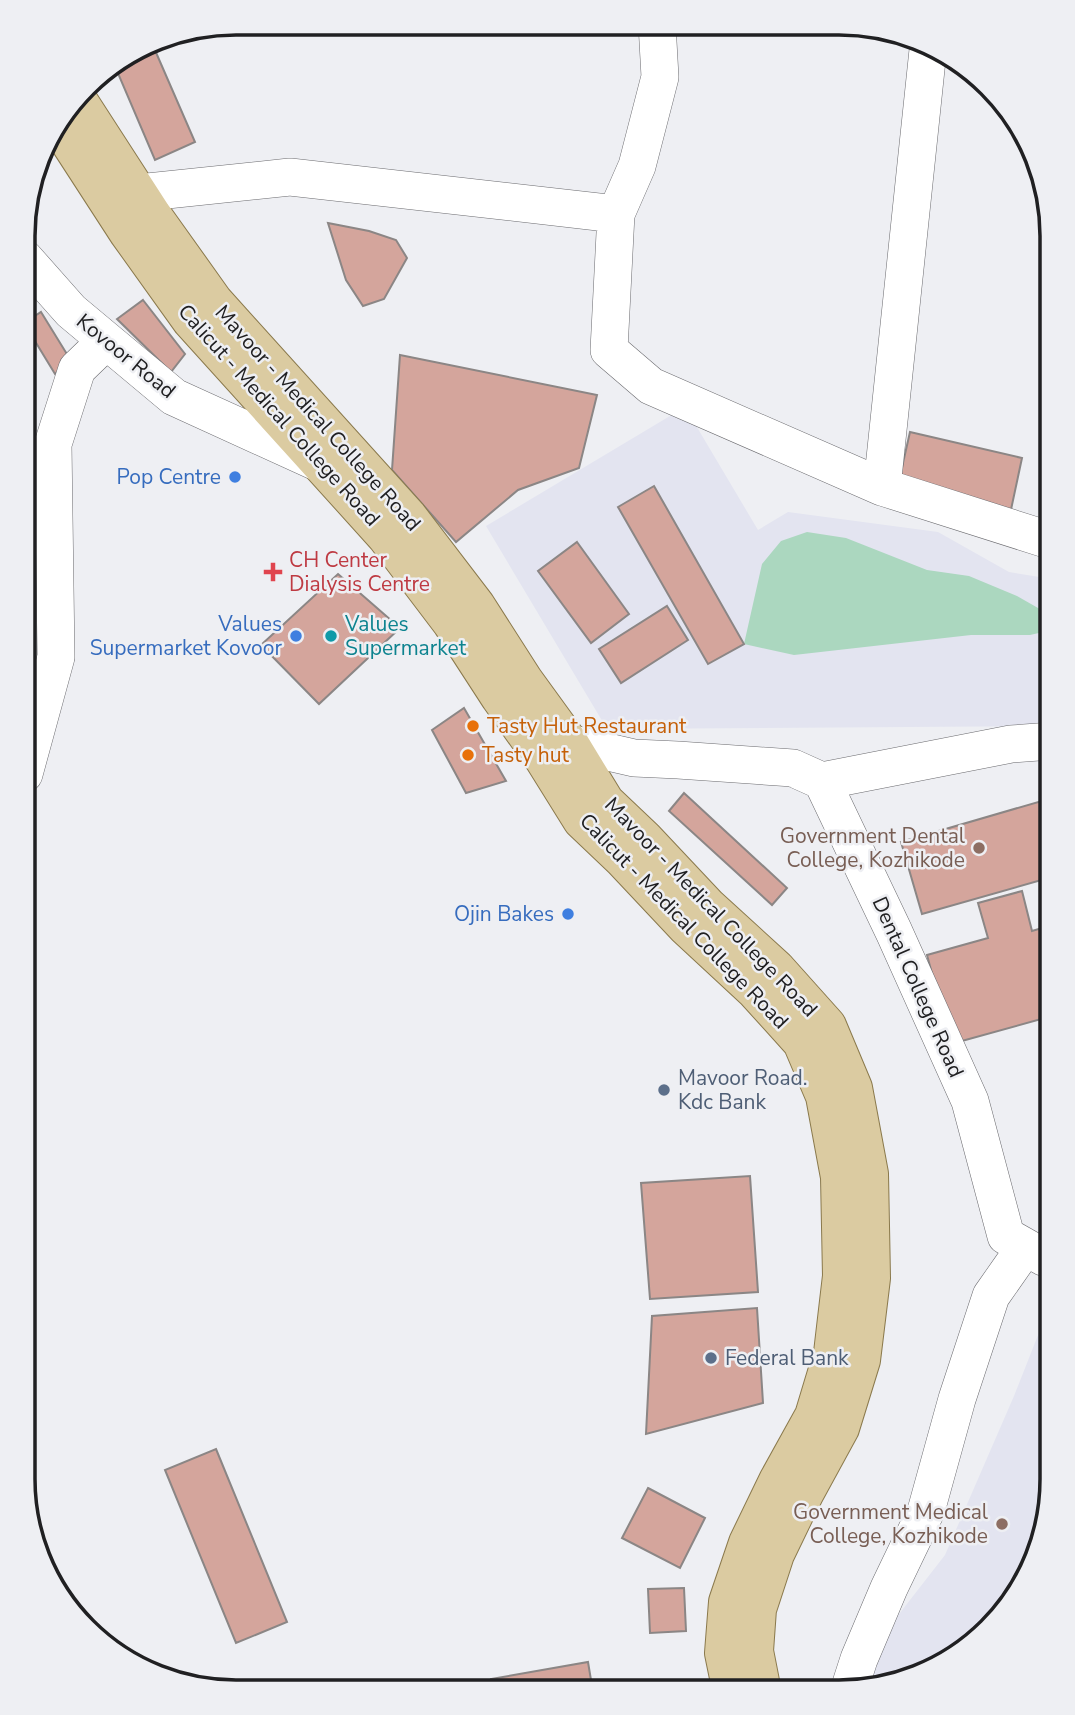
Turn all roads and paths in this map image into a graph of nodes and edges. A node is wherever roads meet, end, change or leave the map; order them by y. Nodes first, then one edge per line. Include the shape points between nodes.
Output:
1 (658, 35) edge
2 (927, 56) edge
3 (83, 108) edge
4 (64, 133) edge
5 (138, 193) junction
6 (616, 215) junction
7 (35, 270) edge
8 (106, 341) junction
9 (340, 463) junction
10 (882, 487) junction
11 (1040, 537) edge
12 (35, 734) edge
13 (1040, 742) edge
14 (569, 743) junction
15 (822, 781) junction
16 (1037, 1251) edge
17 (853, 1679) edge
18 (730, 1680) edge
19 (760, 1680) edge

1 - 6 street via 660,77 637,166
2 - 10 street
3 - 5 main road, Mavoor - Medical College Road
4 - 9 main road, Calicut - Medical College Road via 191,320
5 - 6 street via 290,177
5 - 9 main road, Mavoor - Medical College Road via 214,302
6 - 10 street via 609,350 651,386
7 - 8 street, Kovoor Road
8 - 9 street, Kovoor Road via 174,397
8 - 12 street via 77,369 53,444 56,657
9 - 14 main road, Mavoor - Medical College Road via 408,517 476,606
9 - 18 main road, Calicut - Medical College Road via 582,820 802,1042 825,1096 840,1177 842,1276 833,1353 814,1416 748,1543 728,1602 724,1653
10 - 11 street
13 - 15 street
14 - 15 street via 634,758 793,768
14 - 19 main road, Mavoor - Medical College Road via 604,802 776,969 827,1026 853,1088 869,1174 871,1278 861,1360 841,1428 781,1542 757,1609 754,1651
15 - 16 street, Dental College Road via 970,1101 1006,1236
16 - 17 street via 1019,1256 991,1296 926,1511

